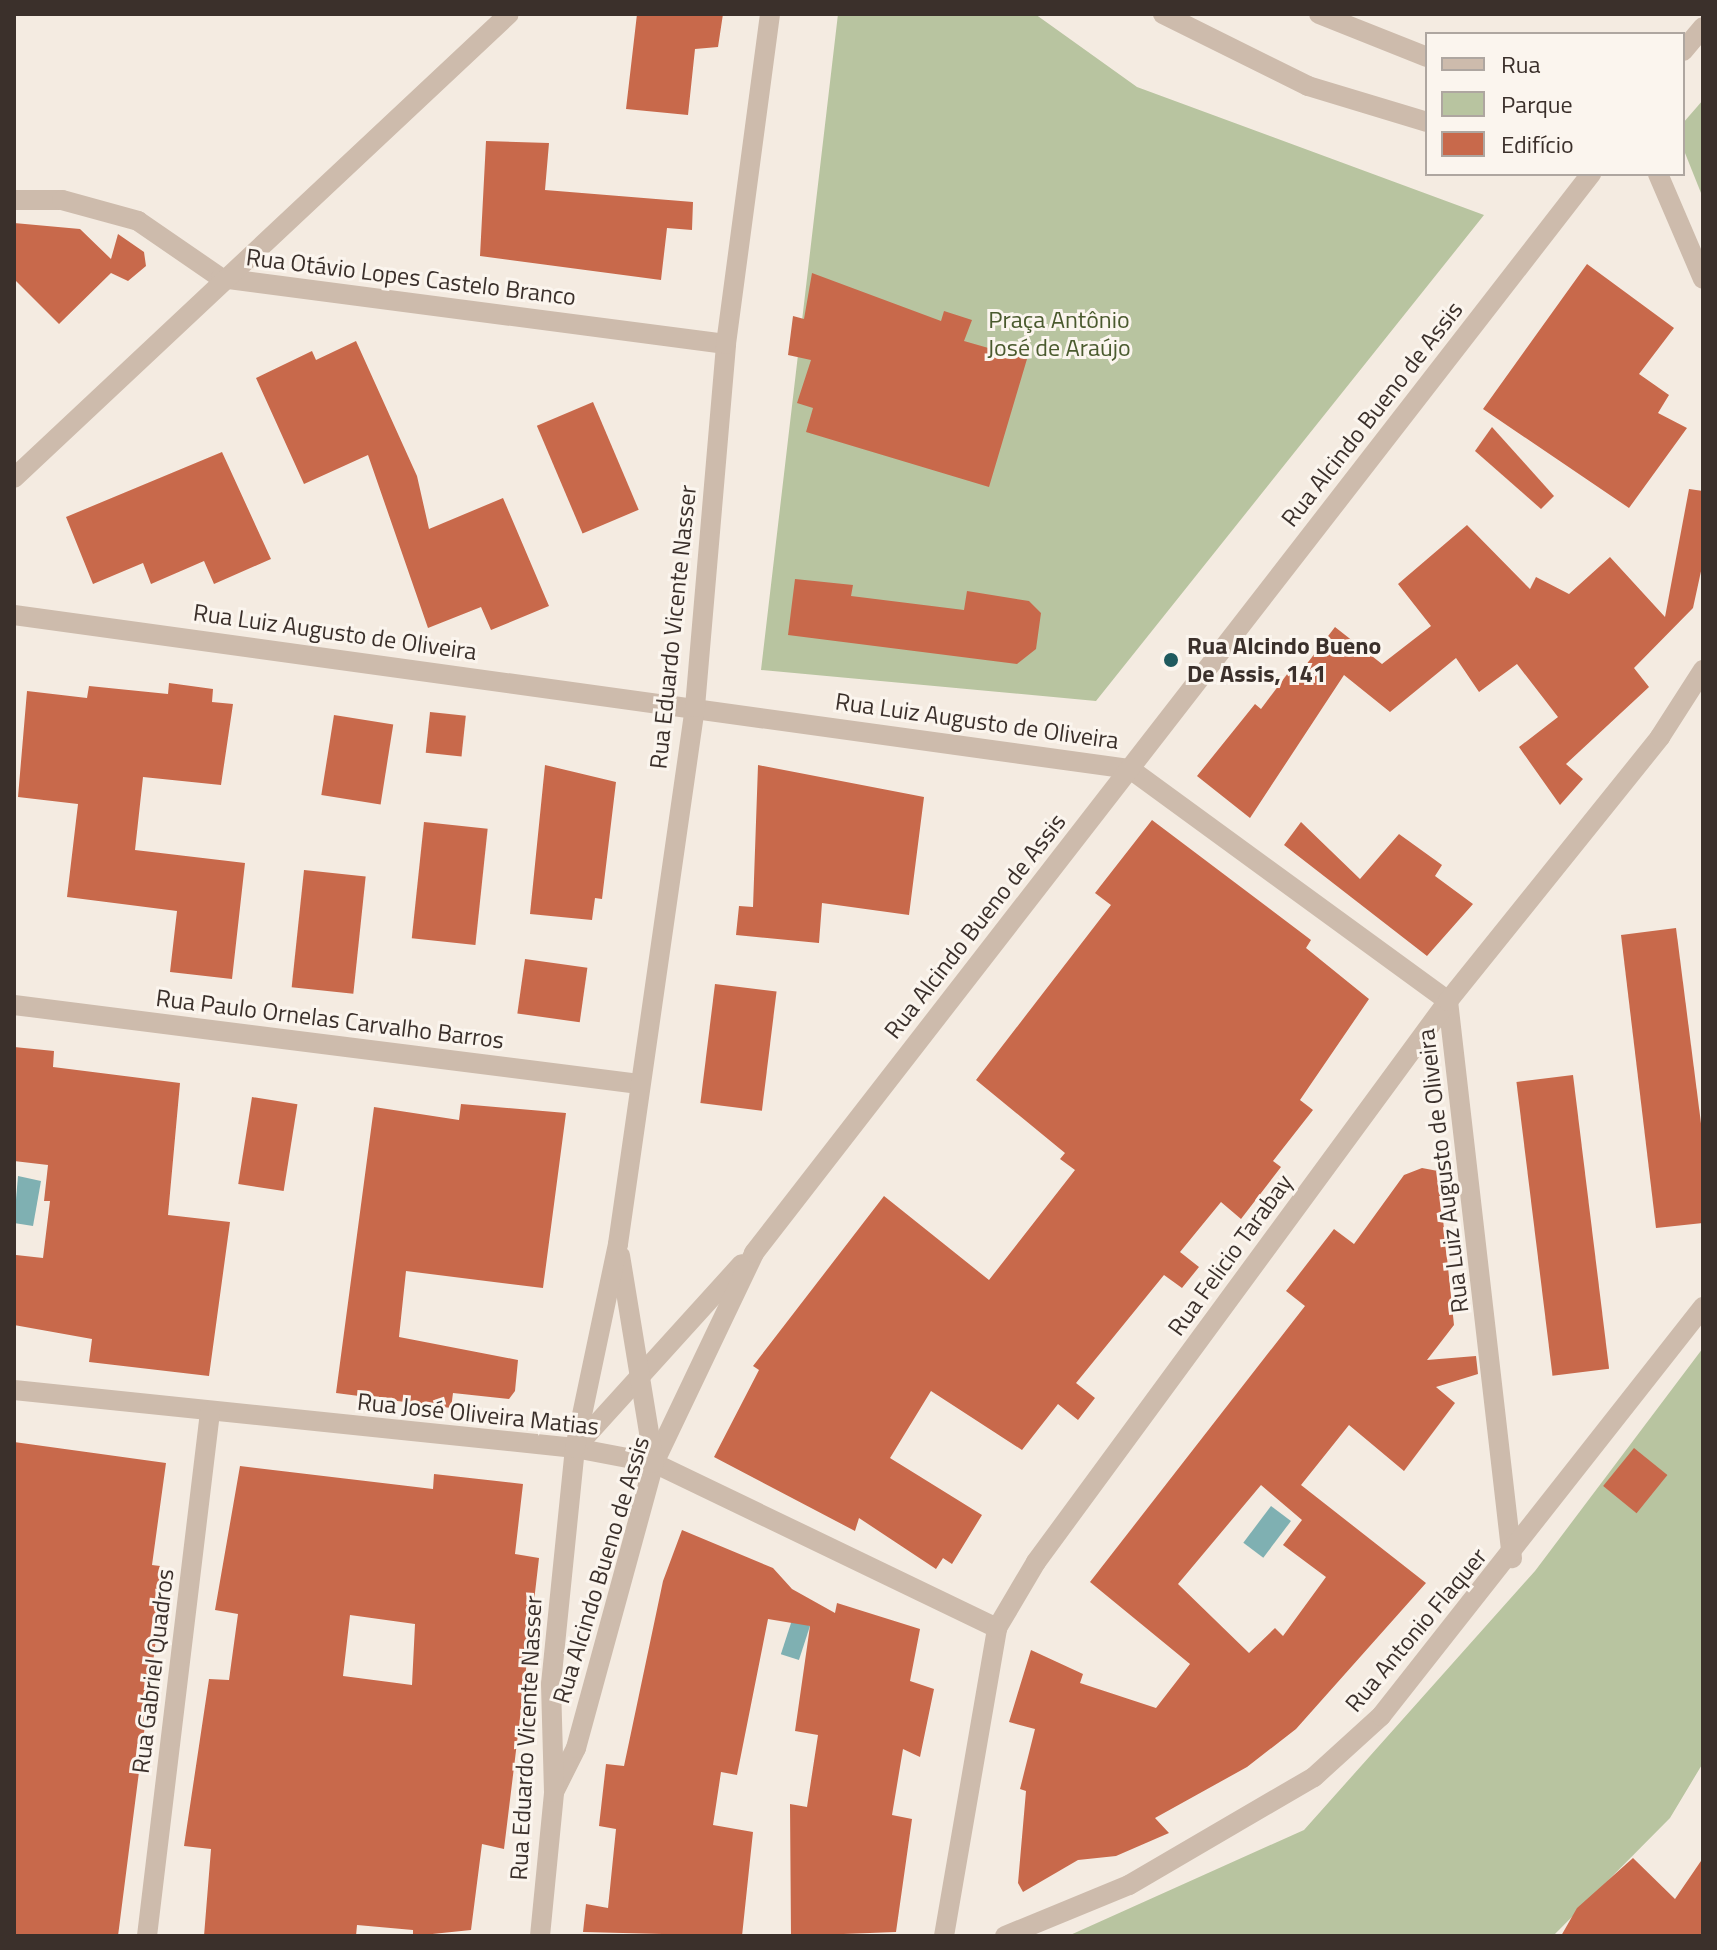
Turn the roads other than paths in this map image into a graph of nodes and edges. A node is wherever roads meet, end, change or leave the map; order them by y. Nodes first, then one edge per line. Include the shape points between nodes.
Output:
1 (509, 14) edge
2 (770, 14) edge
3 (1163, 14) edge
4 (1319, 14) edge
5 (1703, 27) edge
6 (1685, 49) edge
7 (1425, 56) edge
8 (1425, 121) edge
9 (1589, 176) edge
10 (1655, 176) edge
11 (14, 200) edge
12 (221, 278) junction
13 (1703, 279) edge
14 (726, 344) junction
15 (14, 478) edge
16 (14, 615) edge
17 (1703, 670) edge
18 (695, 707) junction
19 (1130, 769) junction
20 (1448, 1001) junction
21 (14, 1005) edge
22 (639, 1084) junction
23 (618, 1244) junction
24 (754, 1253) junction
25 (1703, 1307) edge
26 (639, 1371) junction
27 (14, 1390) edge
28 (210, 1412) junction
29 (575, 1448) junction
30 (654, 1463) junction
31 (1512, 1558) junction
32 (997, 1628) junction
33 (554, 1792) junction
34 (147, 1936) edge
35 (540, 1936) edge
36 (944, 1936) edge
37 (1005, 1936) edge

1 - 12 street
2 - 14 street, Rua Eduardo Vicente Nasser
3 - 8 street via 1308,86
4 - 7 street
5 - 6 street
9 - 19 street, Rua Alcindo Bueno de Assis
10 - 13 street
11 - 12 street, Rua Otávio Lopes Castelo Branco via 62,200 138,221
12 - 14 street, Rua Otávio Lopes Castelo Branco
12 - 15 street
14 - 18 street, Rua Eduardo Vicente Nasser
16 - 18 street, Rua Luiz Augusto de Oliveira
17 - 20 street, Rua Felicio Tarabay via 1660,737
18 - 19 street, Rua Luiz Augusto de Oliveira
18 - 22 street, Rua Eduardo Vicente Nasser
19 - 20 street, Rua Luiz Augusto de Oliveira
19 - 24 street, Rua Alcindo Bueno de Assis
20 - 31 street, Rua Luiz Augusto de Oliveira
20 - 32 street, Rua Felicio Tarabay via 1036,1562
21 - 22 street, Rua Paulo Ornelas Carvalho Barros
22 - 23 street, Rua Eduardo Vicente Nasser
23 - 26 street, Rua Eduardo Vicente Nasser
23 - 29 street, Rua Eduardo Vicente Nasser
24 - 26 street
24 - 30 street, Rua Alcindo Bueno de Assis
25 - 31 street, Rua Antonio Flaquer
26 - 29 street
26 - 30 street, Rua Eduardo Vicente Nasser
27 - 28 street, Rua José Oliveira Matias
28 - 29 street, Rua José Oliveira Matias
28 - 34 street, Rua Gabriel Quadros
29 - 30 street, Rua José Oliveira Matias
29 - 33 street, Rua Eduardo Vicente Nasser via 551,1684
30 - 32 street, Rua José Oliveira Matias
30 - 33 street, Rua Alcindo Bueno de Assis via 576,1748
31 - 37 street, Rua Antonio Flaquer via 1381,1716 1314,1777 1143,1878
32 - 36 street, Rua Felicio Tarabay
33 - 35 street, Rua Eduardo Vicente Nasser

